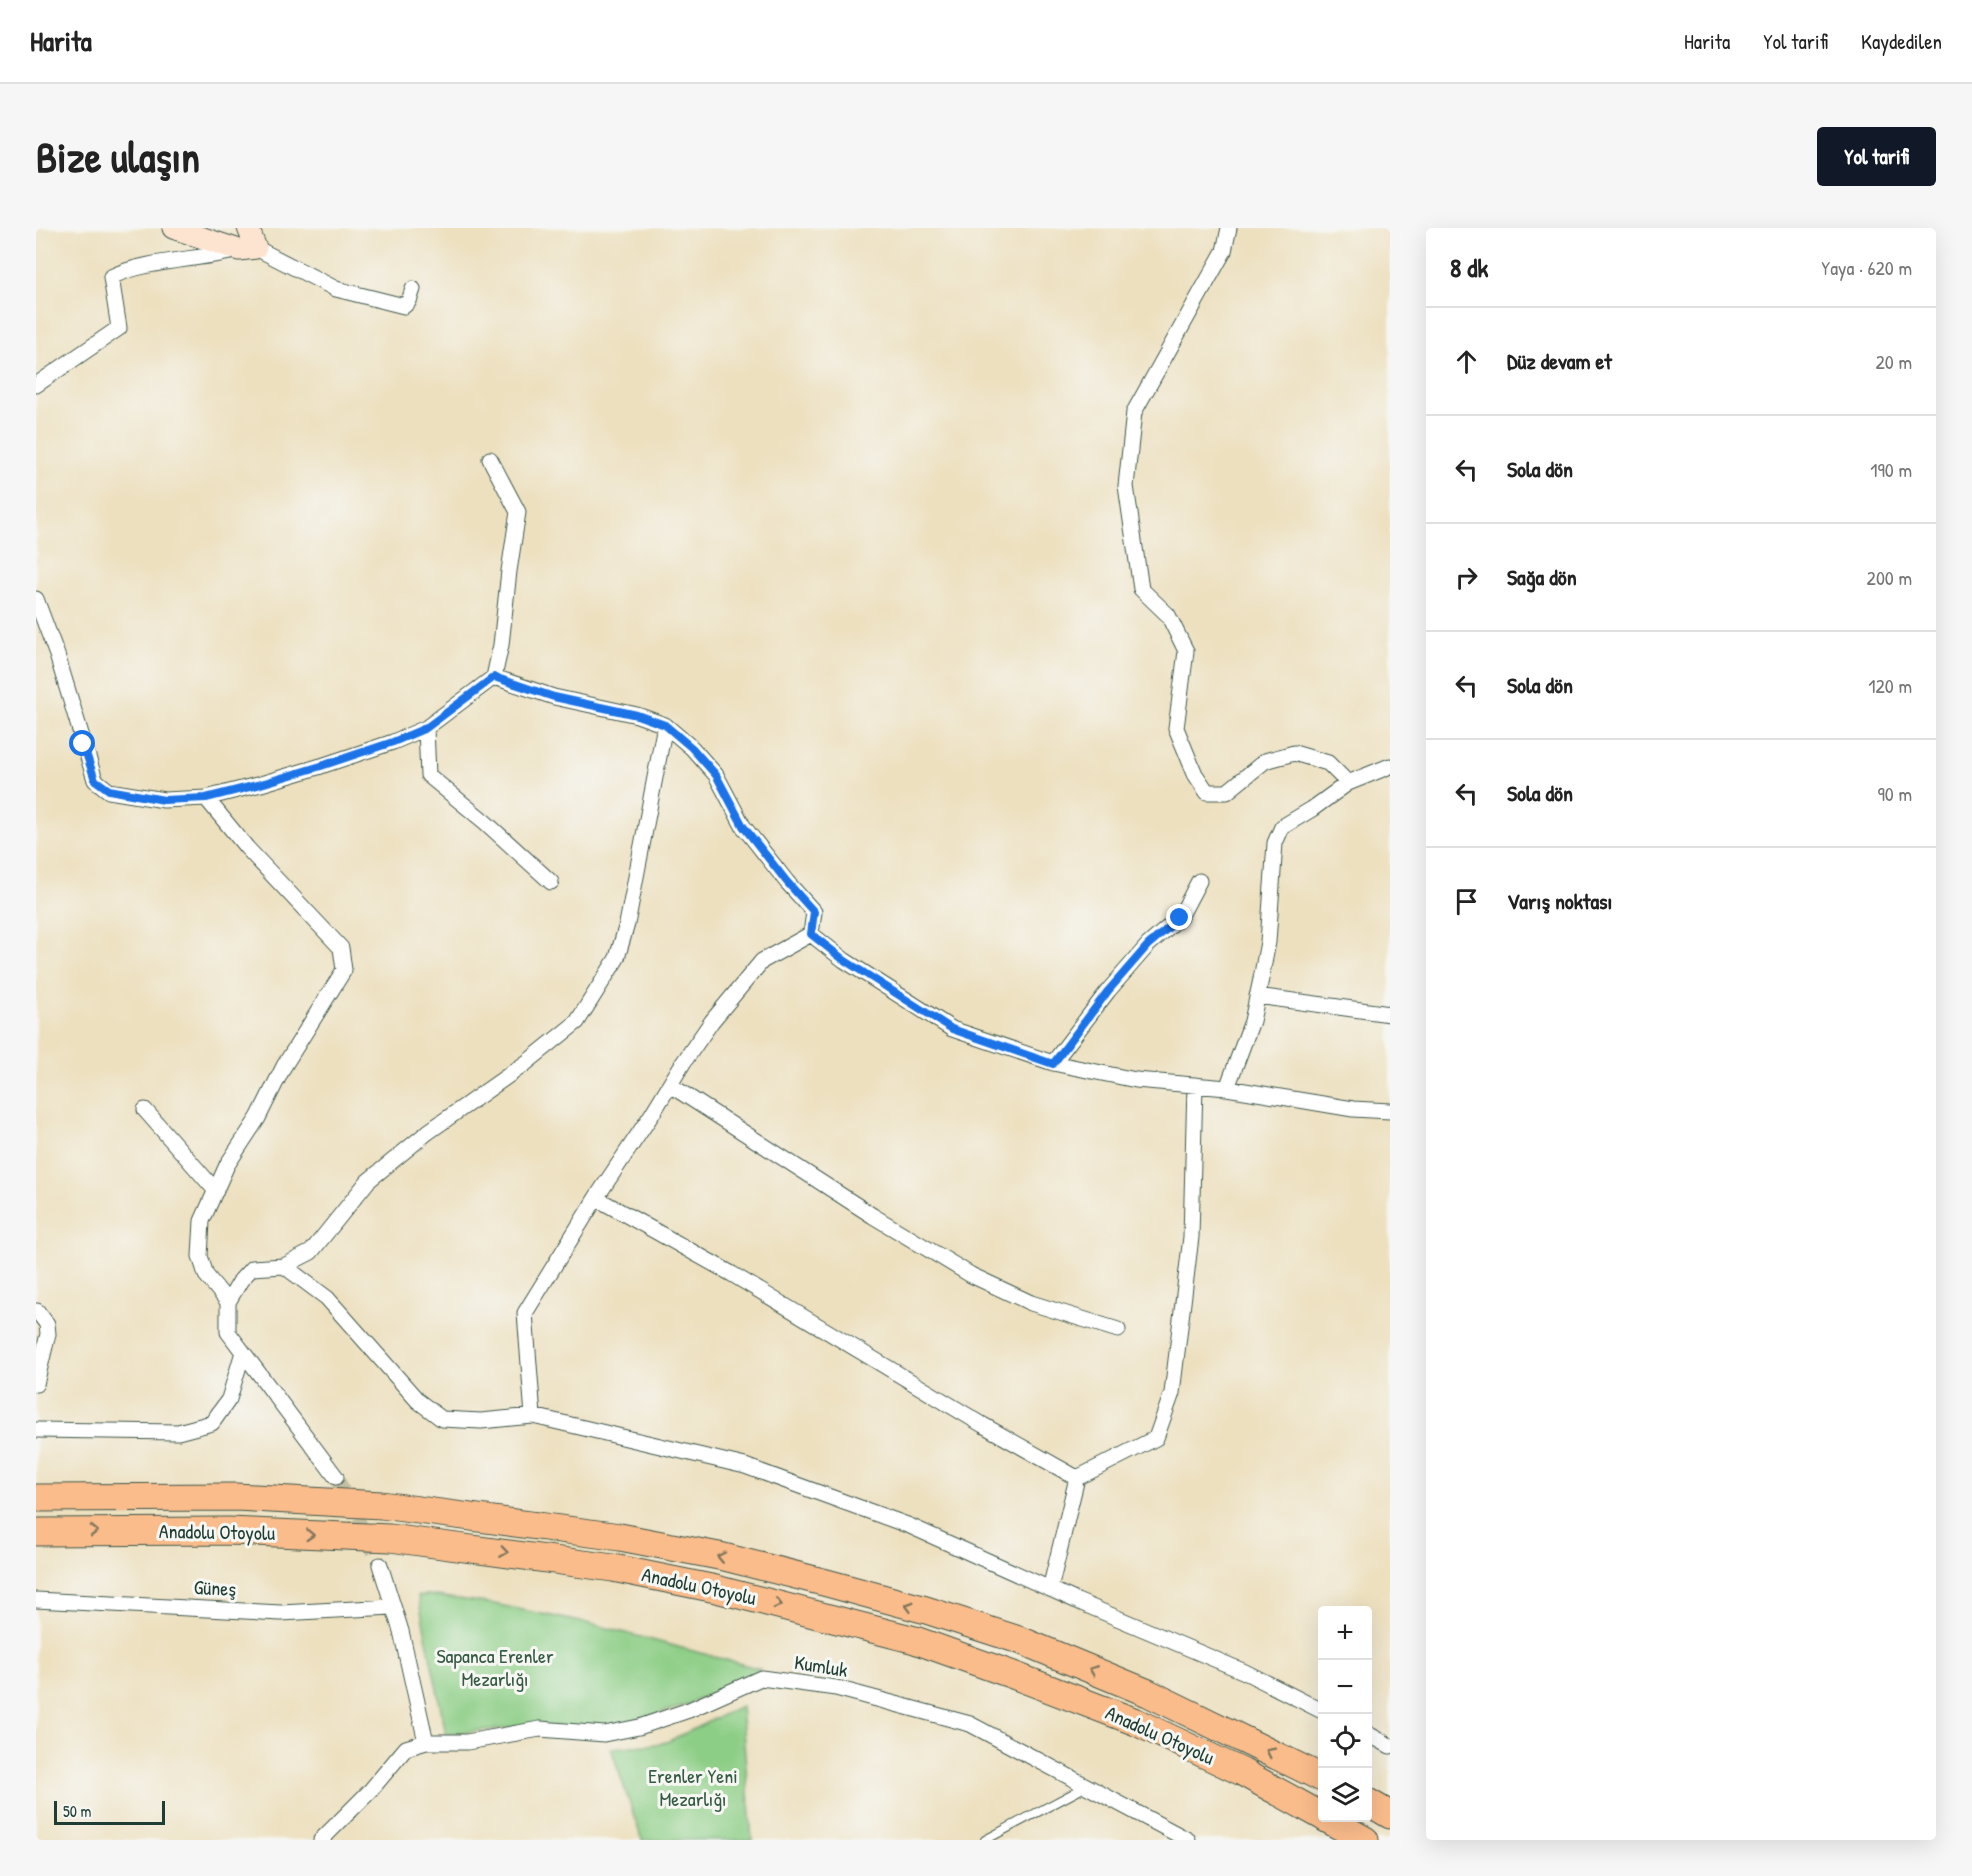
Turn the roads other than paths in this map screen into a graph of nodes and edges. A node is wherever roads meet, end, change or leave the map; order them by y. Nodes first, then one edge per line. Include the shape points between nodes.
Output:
1 (173, 228) edge
2 (248, 228) edge
3 (1229, 228) edge
4 (248, 249) junction
5 (413, 289) dead end
6 (36, 385) edge
7 (490, 459) dead end
8 (36, 599) edge
9 (494, 677) junction
10 (665, 725) junction
11 (426, 728) junction
12 (1390, 766) edge
13 (1348, 783) junction
14 (206, 798) junction
15 (1199, 881) dead end
16 (550, 882) dead end
17 (811, 934) junction
18 (1257, 996) junction
19 (1390, 1014) edge
20 (1053, 1064) junction
21 (670, 1085) junction
22 (1195, 1085) junction
23 (1227, 1088) junction
24 (145, 1110) dead end
25 (1390, 1111) edge
26 (216, 1191) junction
27 (596, 1198) junction
28 (284, 1266) junction
29 (228, 1302) junction
30 (37, 1311) edge
31 (1118, 1330) dead end
32 (243, 1352) junction
33 (36, 1384) edge
34 (532, 1416) junction
35 (36, 1430) edge
36 (336, 1477) tunnel mouth
37 (1077, 1478) junction
38 (36, 1498) edge
39 (36, 1532) edge
40 (380, 1565) tunnel mouth
41 (1050, 1589) junction
42 (36, 1600) edge
43 (392, 1607) junction
44 (1318, 1708) edge
45 (1372, 1736) edge
46 (426, 1742) junction
47 (1390, 1746) edge
48 (1318, 1776) edge
49 (1086, 1786) junction
50 (1372, 1804) edge
51 (1318, 1814) edge
52 (1390, 1815) edge
53 (1333, 1822) edge
54 (321, 1840) edge
55 (985, 1840) edge
56 (1188, 1840) edge
57 (1365, 1840) edge

1 - 4 street
2 - 4 street
3 - 13 street via 1224,251 1134,412 1126,486 1141,589 1168,615 1186,651 1176,728 1207,792 1227,792 1265,761 1294,753 1328,763
4 - 5 street via 336,289 404,306
4 - 6 street via 125,269 111,277 119,328
7 - 9 street via 518,512
8 - 14 street via 95,780 109,790 164,800
9 - 10 street via 554,697
9 - 11 street
10 - 17 street via 716,775 743,826 814,912
10 - 28 street via 617,958 577,1022 368,1181 311,1252
11 - 14 street via 311,769
11 - 16 street via 428,775
12 - 13 street
13 - 18 street via 1282,827 1275,843 1268,942
14 - 26 street via 247,849 341,948 344,970 284,1066
15 - 20 street via 1180,918 1148,945
17 - 20 street via 844,960 952,1029
17 - 21 street via 762,961 712,1021
18 - 19 street
18 - 23 street
20 - 22 street via 1136,1080
21 - 27 street
21 - 31 street via 971,1275 1031,1303
22 - 23 street
22 - 37 street via 1191,1237 1172,1393 1156,1438
23 - 25 street via 1353,1109
24 - 26 street
26 - 29 street via 202,1221 200,1256 206,1275
27 - 34 street via 525,1313
27 - 37 street
28 - 29 street via 252,1268
28 - 34 street via 327,1298 418,1401 442,1419 481,1421
29 - 32 street via 228,1332
30 - 33 street via 47,1324 48,1334
32 - 35 street via 229,1399 212,1423 178,1432
32 - 36 street
34 - 41 street via 745,1466 910,1527
37 - 41 street
48 -> 38 highway, Anadolu Otoyolu via 1148,1693 1022,1641 926,1610 724,1557 608,1536 381,1505 236,1497
39 -> 51 highway, Anadolu Otoyolu via 228,1531 390,1538 613,1568 716,1589 915,1640 1013,1675 1136,1722 1242,1772
40 - 43 street
41 - 44 street via 1245,1672
42 - 43 street, Güneş via 281,1613
43 - 46 street
45 - 47 street
46 - 49 street, Kumluk via 467,1742 540,1729 604,1734 689,1710 761,1678 836,1688 970,1724
46 - 54 street via 406,1749
49 - 55 lane
49 - 56 street, Kumluk
50 - 52 highway
53 - 57 highway, Anadolu Otoyolu

